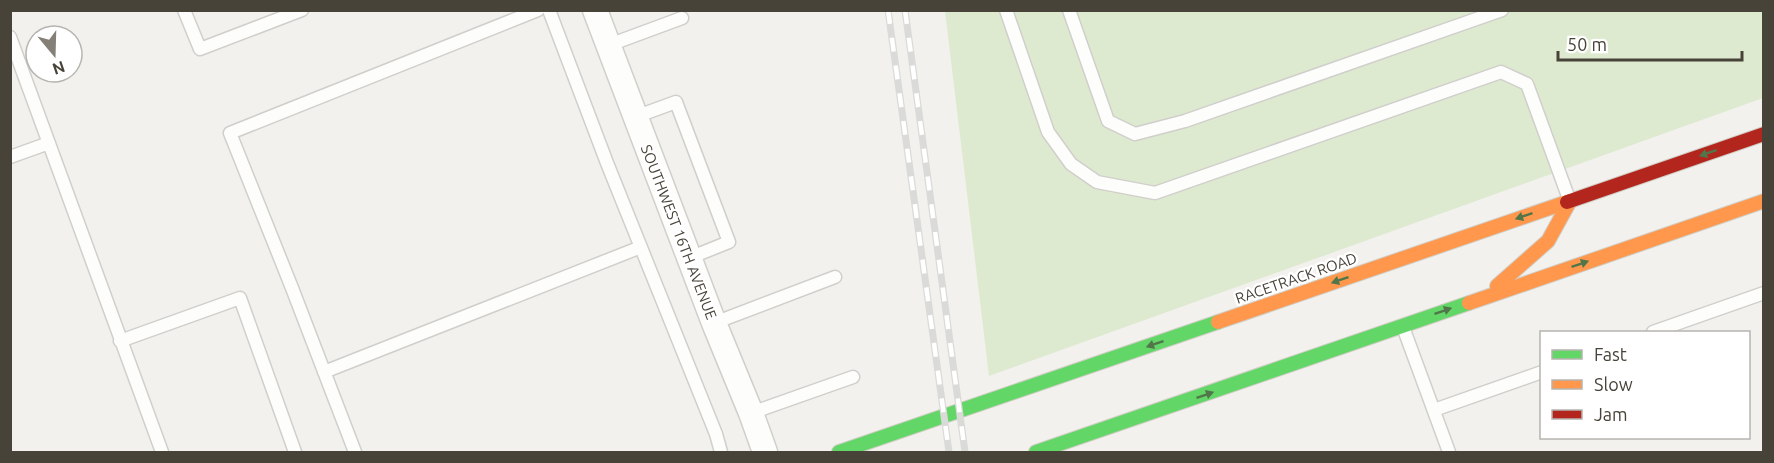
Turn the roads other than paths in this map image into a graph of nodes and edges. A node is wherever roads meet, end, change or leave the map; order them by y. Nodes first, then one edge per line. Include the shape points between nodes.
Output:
1 (184, 10) edge
2 (302, 10) edge
3 (538, 10) edge
4 (549, 10) edge
5 (595, 10) edge
6 (1006, 10) edge
7 (1069, 10) edge
8 (1502, 10) edge
9 (682, 18) dead end
10 (10, 38) edge
11 (609, 45) junction
12 (635, 117) junction
13 (1764, 134) edge
14 (49, 143) junction
15 (10, 157) edge
16 (1570, 201) junction
17 (1764, 201) edge
18 (641, 247) junction
19 (689, 258) junction
20 (835, 277) dead end
21 (1764, 293) edge
22 (1485, 297) junction
23 (714, 323) junction
24 (1402, 325) junction
25 (1659, 331) edge
26 (120, 340) junction
27 (324, 372) junction
28 (1540, 373) edge
29 (853, 377) dead end
30 (1434, 410) junction
31 (751, 413) junction
32 (162, 453) edge
33 (295, 453) edge
34 (355, 453) edge
35 (721, 453) edge
36 (765, 453) edge
37 (839, 453) edge
38 (1036, 453) edge
39 (1449, 453) edge

1 - 2 lane via 200,50
3 - 27 lane via 230,133
4 - 18 lane
5 - 11 street, SOUTHWEST 16TH AVENUE
6 - 16 lane via 1048,132 1071,164 1097,182 1155,193 1501,72 1527,84
7 - 8 lane via 1108,121 1135,134 1185,121
9 - 11 lane
10 - 14 lane
11 - 12 street, SOUTHWEST 16TH AVENUE
12 - 19 street, SOUTHWEST 16TH AVENUE
12 - 19 lane via 676,102 701,167 729,242
13 -> 16 street, RACETRACK ROAD
14 - 15 lane
14 - 26 lane
16 - 22 street via 1548,241
16 -> 37 street, RACETRACK ROAD
22 -> 17 street
18 - 27 lane
18 - 35 lane
19 - 23 street, SOUTHWEST 16TH AVENUE
20 - 23 lane
21 - 25 lane
24 -> 22 street
23 - 31 street, SOUTHWEST 16TH AVENUE
24 - 30 lane
38 -> 24 street
26 - 32 lane
26 - 33 lane via 240,298
27 - 34 lane
28 - 30 lane
29 - 31 lane
30 - 39 lane
31 - 36 street, SOUTHWEST 16TH AVENUE

